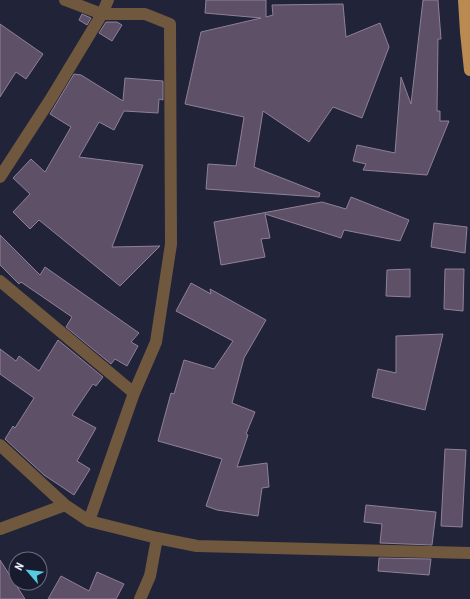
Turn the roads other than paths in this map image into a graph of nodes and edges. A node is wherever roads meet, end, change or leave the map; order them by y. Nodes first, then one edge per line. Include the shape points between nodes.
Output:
1 (65, 0) edge
2 (108, 0) edge
3 (464, 0) edge
4 (102, 14) junction
5 (470, 70) edge
6 (0, 177) edge
7 (0, 281) edge
8 (134, 393) junction
9 (0, 445) edge
10 (65, 505) junction
11 (89, 521) junction
12 (0, 529) edge
13 (157, 538) junction
14 (470, 553) edge
15 (140, 599) edge

1 - 4 street
2 - 4 street
3 - 5 main road
4 - 6 street
4 - 8 street via 145,14 170,24 171,244 156,342
7 - 8 street
8 - 11 street
9 - 10 street
10 - 11 street
10 - 12 street
11 - 13 street
13 - 14 street via 197,546
13 - 15 street via 150,576

